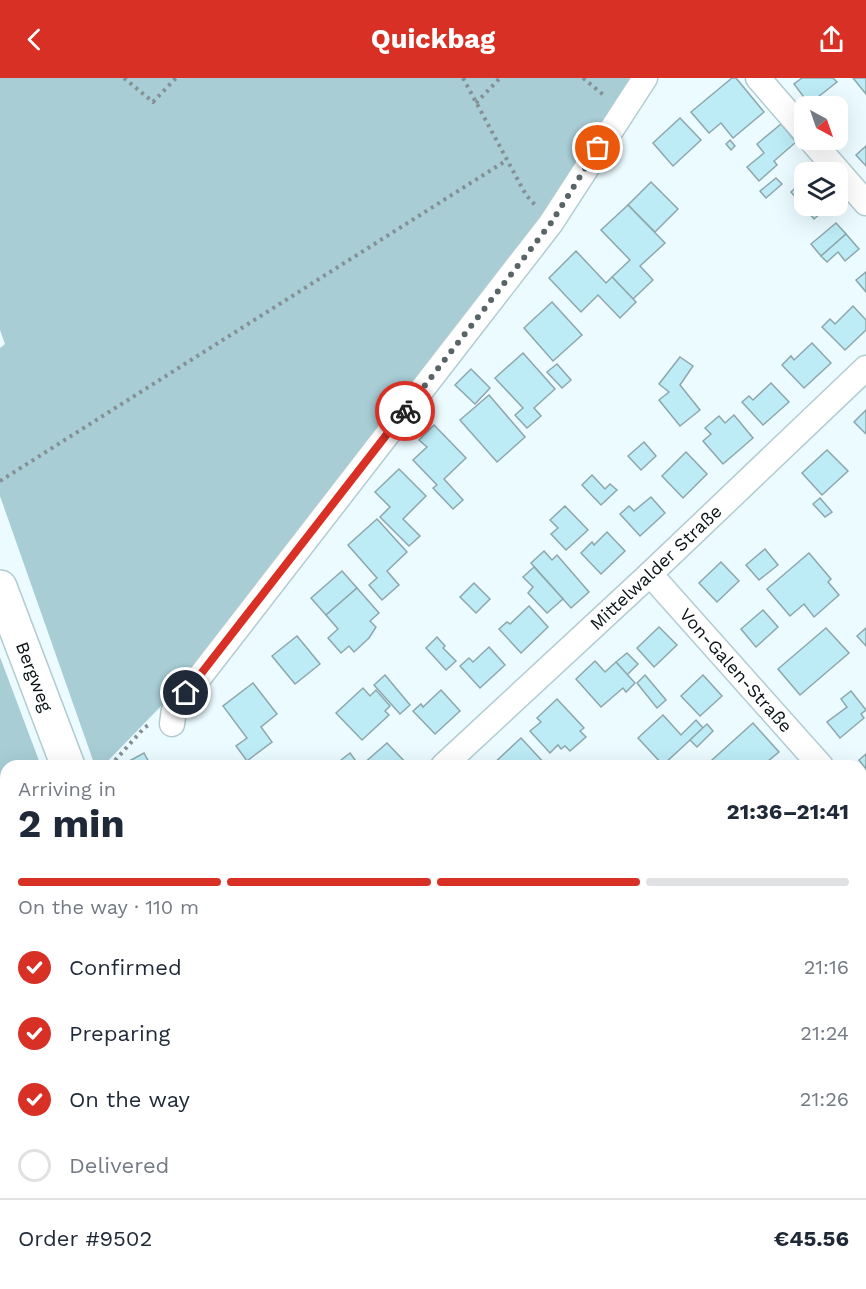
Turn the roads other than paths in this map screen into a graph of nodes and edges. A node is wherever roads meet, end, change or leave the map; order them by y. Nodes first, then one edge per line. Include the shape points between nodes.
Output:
1 (645, 78) edge
2 (758, 78) edge
3 (794, 119) edge
4 (820, 150) edge
5 (866, 203) edge
6 (866, 368) edge
7 (650, 574) junction
8 (0, 587) edge
9 (173, 717) road end
10 (66, 760) edge
11 (449, 760) edge
12 (816, 760) edge

1 - 9 street via 551,223
2 - 3 street
4 - 5 street
6 - 7 street, Mittelwalder Straße
7 - 11 street, Mittelwalder Straße
7 - 12 street, Von-Galen-Straße
8 - 10 main road, Bergweg

